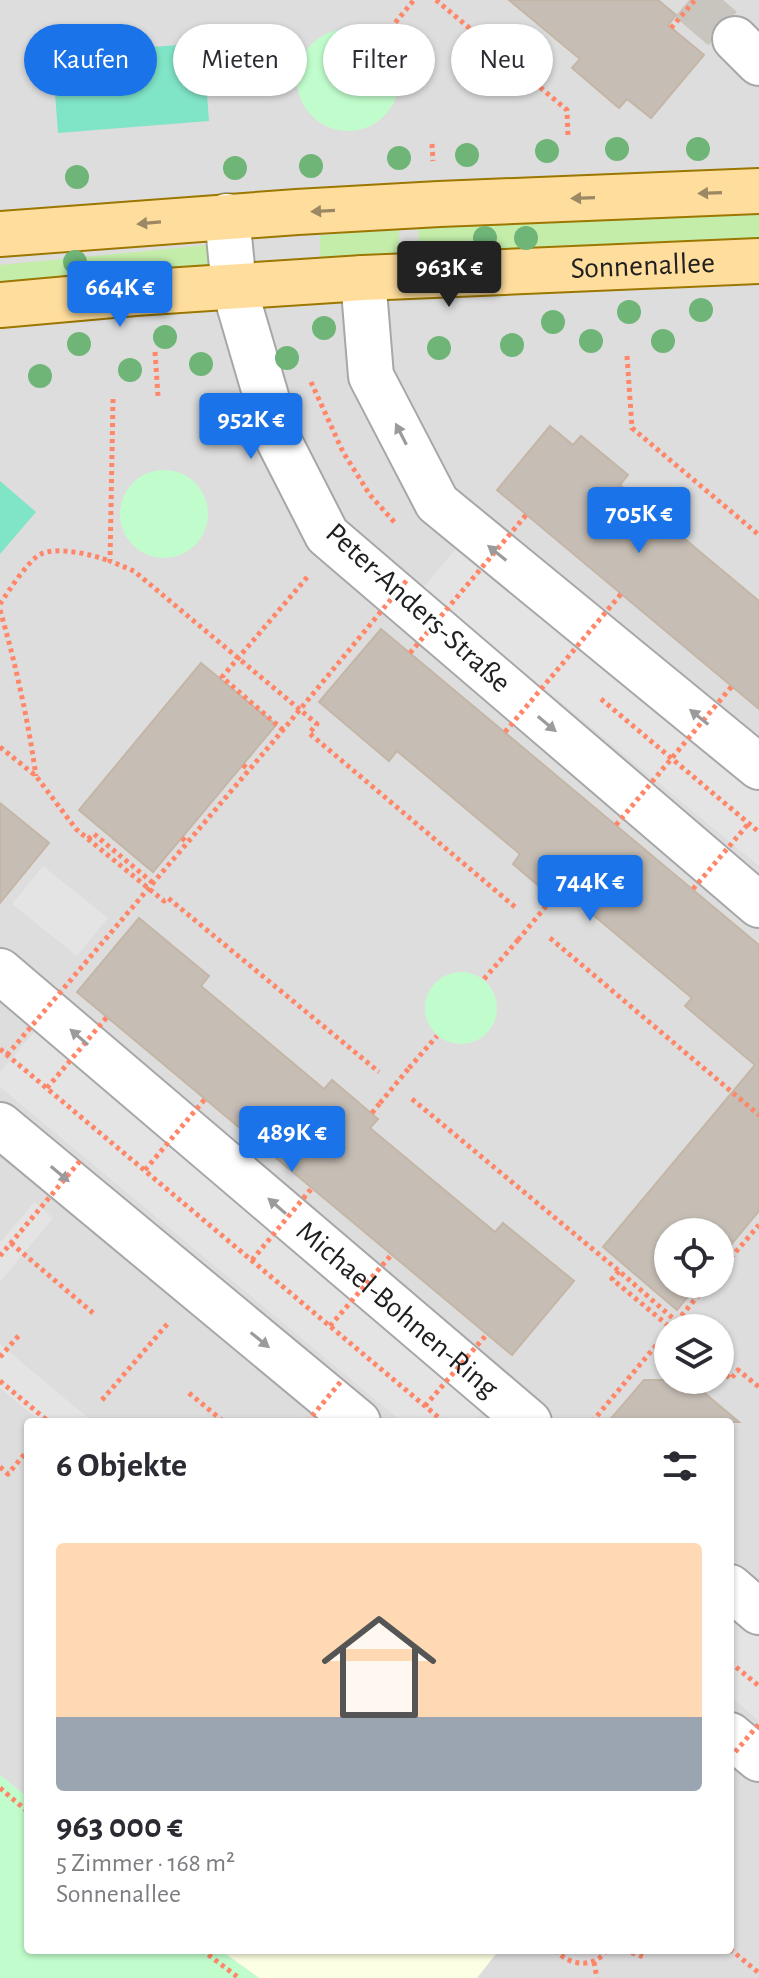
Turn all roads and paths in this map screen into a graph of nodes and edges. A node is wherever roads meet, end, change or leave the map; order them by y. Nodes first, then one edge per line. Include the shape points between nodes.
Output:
1 (414, 0) edge
2 (436, 0) edge
3 (695, 0) edge
4 (394, 24) edge
5 (671, 28) dead end
6 (568, 136) dead end
7 (432, 144) dead end
8 (434, 162) dead end
9 (759, 191) edge
10 (227, 216) junction
11 (0, 234) edge
12 (759, 261) edge
13 (363, 278) junction
14 (234, 287) junction
15 (0, 305) edge
16 (155, 352) dead end
17 (627, 356) dead end
18 (323, 380) dead end
19 (158, 396) dead end
20 (113, 399) dead end
21 (526, 515) dead end
22 (403, 533) dead end
23 (759, 535) edge
24 (336, 543) junction
25 (110, 561) junction
26 (407, 580) dead end
27 (621, 594) dead end
28 (0, 604) edge
29 (0, 610) edge
30 (410, 653) dead end
31 (239, 657) junction
32 (732, 686) dead end
33 (283, 730) junction
34 (505, 732) dead end
35 (0, 747) edge
36 (243, 765) dead end
37 (759, 767) edge
38 (249, 770) junction
39 (36, 776) junction
40 (749, 823) dead end
41 (616, 825) dead end
42 (182, 838) dead end
43 (88, 839) junction
44 (188, 843) junction
45 (153, 883) junction
46 (693, 889) dead end
47 (554, 898) dead end
48 (759, 905) edge
49 (515, 907) dead end
50 (550, 938) dead end
51 (484, 979) dead end
52 (4, 982) edge
53 (107, 1017) dead end
54 (437, 1036) dead end
55 (0, 1049) edge
56 (7, 1055) junction
57 (379, 1072) dead end
58 (47, 1088) junction
59 (205, 1099) dead end
60 (412, 1099) dead end
61 (758, 1112) edge
62 (372, 1113) dead end
63 (0, 1125) edge
64 (102, 1134) junction
65 (96, 1142) dead end
66 (80, 1161) dead end
67 (145, 1170) junction
68 (312, 1188) dead end
69 (759, 1225) edge
70 (11, 1243) junction
71 (392, 1254) dead end
72 (734, 1254) edge
73 (0, 1256) edge
74 (252, 1260) junction
75 (619, 1271) junction
76 (696, 1298) edge
77 (93, 1313) dead end
78 (668, 1314) edge
79 (682, 1314) edge
80 (654, 1315) edge
81 (330, 1326) junction
82 (21, 1333) dead end
83 (158, 1334) dead end
84 (487, 1334) dead end
85 (654, 1348) edge
86 (364, 1355) junction
87 (0, 1357) edge
88 (358, 1361) dead end
89 (734, 1375) edge
90 (343, 1379) dead end
91 (0, 1381) edge
92 (759, 1387) edge
93 (189, 1393) dead end
94 (102, 1400) dead end
95 (425, 1406) junction
96 (44, 1418) edge
97 (220, 1418) edge
98 (310, 1418) edge
99 (353, 1418) edge
100 (439, 1418) edge
101 (524, 1418) edge
102 (595, 1418) edge
103 (24, 1455) edge
104 (0, 1467) edge
105 (734, 1590) edge
106 (759, 1612) edge
107 (734, 1665) edge
108 (759, 1686) edge
109 (759, 1724) edge
110 (734, 1738) edge
111 (734, 1753) edge
112 (759, 1759) edge
113 (0, 1788) edge
114 (24, 1809) edge
115 (734, 1952) edge
116 (207, 1954) edge
117 (558, 1954) edge
118 (604, 1954) edge
119 (635, 1954) edge
120 (644, 1957) dead end
121 (594, 1962) junction
122 (759, 1973) edge
123 (239, 1978) edge
124 (597, 1978) edge

1 - 4 path
2 - 6 path via 567,110
3 - 5 path, bridge
7 - 8 path
9 -> 10 main road
10 -> 11 main road
10 - 14 street, Peter-Anders-Straße
12 - 13 main road, Sonnenallee
13 - 14 main road, Sonnenallee
37 -> 13 street via 437,503 371,376
14 - 15 main road, Sonnenallee
14 - 24 street, Peter-Anders-Straße via 279,441
16 - 19 path
17 - 23 path via 632,428
18 - 22 path via 309,382 343,452
20 - 25 path
21 - 30 path, bridge
24 - 31 path
24 -> 48 street, Peter-Anders-Straße
25 - 28 path via 66,551 40,554
25 - 31 path via 134,571
26 - 33 path, bridge
27 - 34 path, bridge
29 - 39 path
31 - 33 path via 222,677
31 - 49 path via 317,724 309,733
32 - 41 path, bridge
33 - 38 path, bridge
35 - 39 path
36 - 38 path, bridge
38 - 44 path, bridge
39 - 43 path
40 - 46 path, bridge
42 - 44 path, bridge
43 - 45 path via 94,834
43 - 57 path
44 - 45 path, bridge
45 - 56 path, bridge
47 - 51 path, bridge
50 - 61 path
101 -> 52 street, Michael-Bohnen-Ring
53 - 58 path, bridge
54 - 62 path, bridge
55 - 56 path, bridge
56 - 58 path
58 - 64 path
59 - 67 path, bridge
60 - 75 path
63 -> 99 street
64 - 65 path
64 - 67 path
66 - 70 path, bridge
67 - 74 path
68 - 74 path, bridge
69 - 72 path
70 - 73 path, bridge
70 - 77 path
71 - 81 path, bridge
74 - 81 path
75 - 78 path
75 - 80 path via 612,1279
76 - 79 path, bridge
81 - 86 path
82 - 87 path
83 - 94 path
84 - 95 path, bridge
85 - 102 path
86 - 88 path
86 - 95 path
89 - 92 path via 738,1370
90 - 98 path, bridge
91 - 96 path
93 - 97 path
95 - 100 path
103 - 104 path via 8,1474
105 - 106 street
107 - 108 path
109 - 111 path, bridge
110 - 112 street
113 - 114 path
115 - 122 path
116 - 123 path
117 - 121 path via 571,1962
118 - 121 path
119 - 120 path
121 - 124 path

